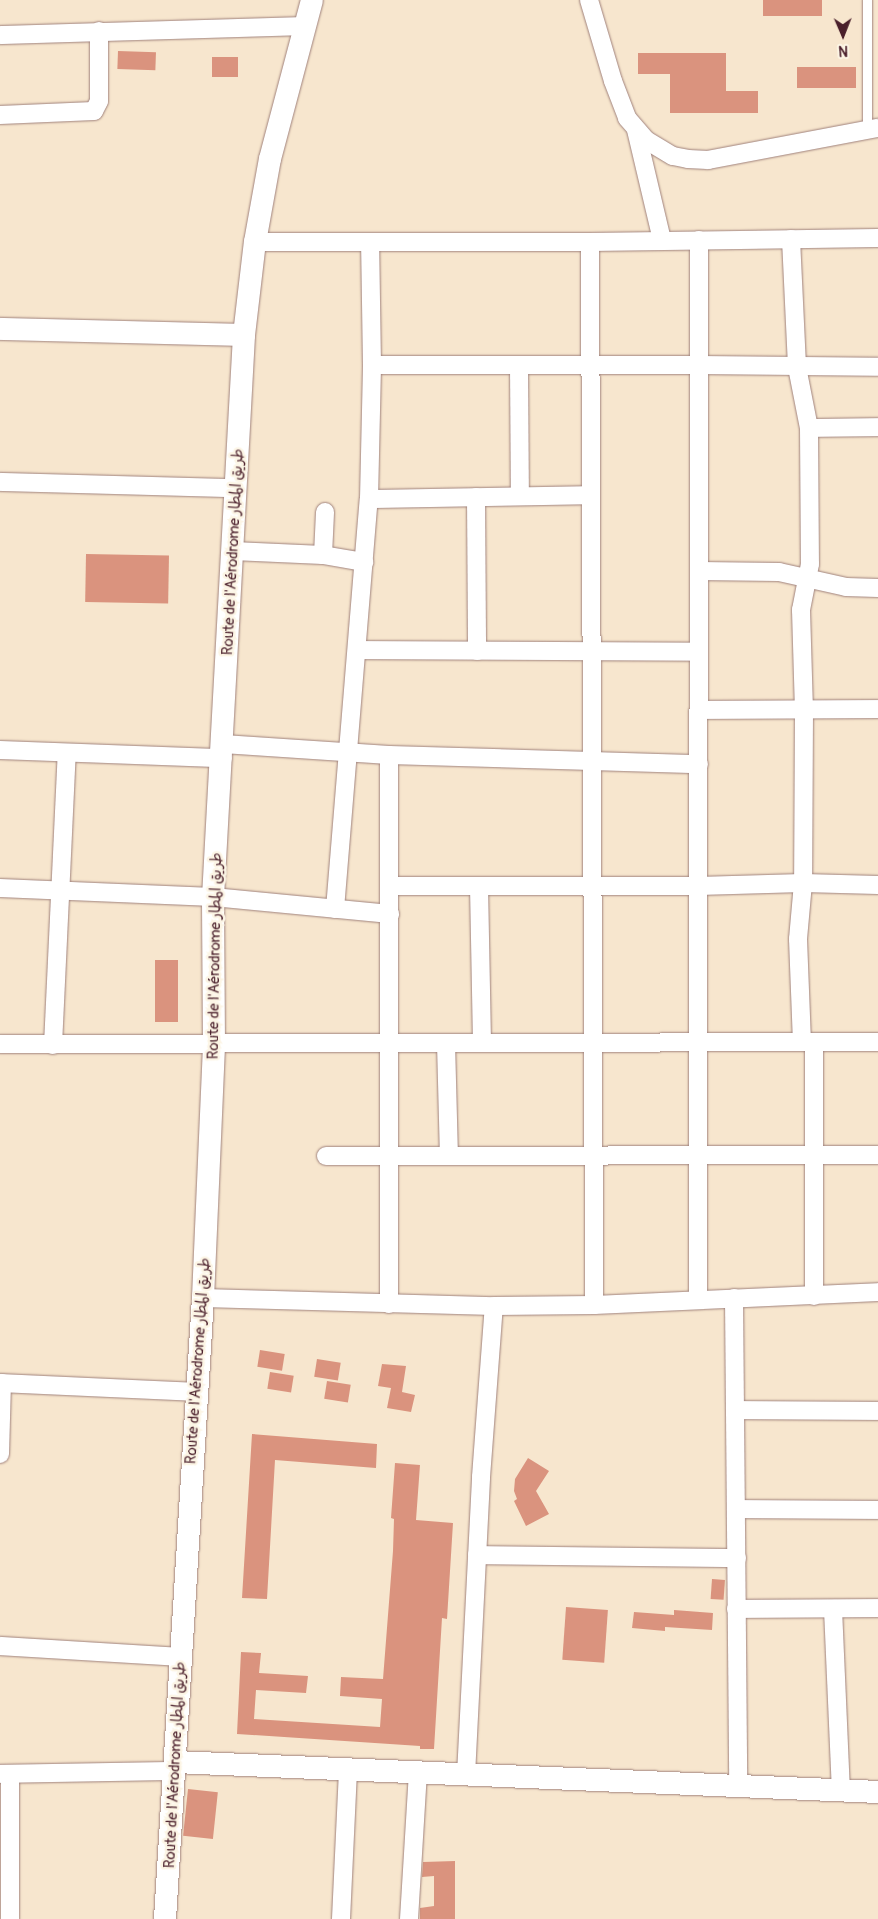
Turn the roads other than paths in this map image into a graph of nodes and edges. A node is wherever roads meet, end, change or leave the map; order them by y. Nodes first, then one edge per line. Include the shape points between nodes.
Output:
1 (312, 0) edge
2 (589, 0) edge
3 (868, 0) edge
4 (305, 26) junction
5 (99, 31) junction
6 (0, 35) edge
7 (0, 114) edge
8 (872, 129) edge
9 (636, 130) junction
10 (878, 238) edge
11 (792, 239) junction
12 (662, 240) junction
13 (699, 240) junction
14 (255, 242) junction
15 (370, 242) junction
16 (590, 242) junction
17 (0, 329) edge
18 (244, 335) junction
19 (372, 365) junction
20 (519, 365) junction
21 (590, 365) junction
22 (699, 365) junction
23 (797, 367) junction
24 (878, 367) edge
25 (809, 428) junction
26 (878, 428) edge
27 (0, 482) edge
28 (236, 488) junction
29 (591, 495) junction
30 (520, 496) junction
31 (476, 497) junction
32 (369, 499) junction
33 (325, 512) dead end
34 (233, 551) junction
35 (323, 555) junction
36 (364, 562) junction
37 (699, 570) junction
38 (807, 578) junction
39 (878, 588) edge
40 (357, 650) junction
41 (477, 651) junction
42 (592, 652) junction
43 (699, 652) junction
44 (878, 709) edge
45 (699, 710) junction
46 (804, 711) junction
47 (0, 750) edge
48 (223, 751) junction
49 (67, 753) junction
50 (348, 753) junction
51 (389, 755) junction
52 (591, 759) junction
53 (699, 764) junction
54 (803, 883) junction
55 (878, 885) edge
56 (390, 886) junction
57 (479, 886) junction
58 (592, 886) junction
59 (698, 886) junction
60 (0, 888) edge
61 (59, 891) junction
62 (213, 897) junction
63 (335, 909) junction
64 (390, 914) junction
65 (446, 1042) junction
66 (482, 1042) junction
67 (594, 1042) junction
68 (700, 1042) junction
69 (808, 1042) junction
70 (878, 1042) edge
71 (390, 1043) junction
72 (0, 1044) edge
73 (53, 1045) junction
74 (214, 1045) junction
75 (698, 1154) junction
76 (594, 1155) junction
77 (815, 1155) junction
78 (878, 1155) edge
79 (326, 1156) dead end
80 (388, 1156) junction
81 (449, 1156) junction
82 (878, 1292) edge
83 (814, 1296) junction
84 (203, 1298) junction
85 (734, 1298) junction
86 (698, 1300) junction
87 (389, 1304) junction
88 (594, 1305) junction
89 (494, 1306) junction
90 (1, 1383) edge
91 (195, 1392) junction
92 (734, 1410) junction
93 (878, 1411) edge
94 (0, 1454) edge
95 (737, 1509) junction
96 (878, 1510) edge
97 (477, 1555) junction
98 (737, 1558) junction
99 (878, 1608) edge
100 (736, 1609) junction
101 (833, 1609) junction
102 (0, 1646) edge
103 (181, 1657) junction
104 (175, 1767) junction
105 (348, 1770) junction
106 (418, 1773) junction
107 (5, 1774) edge
108 (466, 1775) junction
109 (738, 1787) junction
110 (841, 1792) junction
111 (878, 1792) edge
112 (10, 1919) edge
113 (165, 1919) edge
114 (341, 1919) edge
115 (409, 1919) edge

1 - 4 street, Route de l'Aérodrome طريق المطار
2 - 9 street via 620,104
3 - 8 lane
4 - 5 street
4 - 14 street, Route de l'Aérodrome طريق المطار via 270,159
5 - 6 street
5 - 7 street via 99,101 94,111
8 - 9 street via 701,160 673,156 658,149
9 - 12 street
10 - 11 street
11 - 13 street
11 - 23 street
12 - 13 street
12 - 16 street
13 - 22 street
14 - 15 street
14 - 18 street, Route de l'Aérodrome طريق المطار
15 - 16 street
15 - 19 street
16 - 21 street
17 - 18 street
18 - 28 street, Route de l'Aérodrome طريق المطار
19 - 20 street
19 - 32 street
20 - 21 street
20 - 30 street
21 - 22 street
21 - 29 street
22 - 23 street
22 - 37 street
23 - 24 street
23 - 25 street
25 - 26 street
25 - 38 street via 810,564
27 - 28 street
28 - 34 street, Route de l'Aérodrome طريق المطار
29 - 30 street
29 - 42 street
30 - 31 street
31 - 32 street
31 - 41 street
32 - 36 street
33 - 35 street
34 - 35 street
34 - 48 street, Route de l'Aérodrome طريق المطار
35 - 36 street
36 - 40 street
37 - 38 street via 779,572
37 - 43 street
38 - 39 street via 846,587
38 - 46 street via 801,610
40 - 41 street
40 - 50 street
41 - 42 street
42 - 43 street
42 - 52 street
43 - 45 street
44 - 46 street
45 - 46 street
45 - 53 street
46 - 54 street
47 - 49 street
48 - 49 street
48 - 50 street
48 - 62 street, Route de l'Aérodrome طريق المطار
49 - 61 street
50 - 51 street
50 - 63 street
51 - 52 street
51 - 56 street
52 - 53 street
52 - 58 street
53 - 59 street
54 - 55 street
54 - 59 street
54 - 69 street via 798,939
56 - 57 street
56 - 64 street
57 - 58 street
57 - 66 street
58 - 59 street
58 - 67 street
59 - 68 street
60 - 61 street
61 - 62 street
61 - 73 street
62 - 63 street
62 - 74 street, Route de l'Aérodrome طريق المطار
63 - 64 street
64 - 71 street
65 - 66 street
65 - 71 street
65 - 81 street
66 - 67 street
67 - 68 street
67 - 76 street
68 - 69 street
68 - 75 street
69 - 70 street
69 - 77 street
71 - 74 street
71 - 80 street
72 - 73 street
73 - 74 street
74 - 84 street, Route de l'Aérodrome طريق المطار
75 - 76 street
75 - 77 street
75 - 86 street
76 - 81 street
76 - 88 street
77 - 78 street
77 - 83 street
79 - 80 street
80 - 81 street
80 - 87 street
82 - 83 street
83 - 85 street
84 - 87 street
84 - 91 street, Route de l'Aérodrome طريق المطار
85 - 86 street
85 - 92 street
86 - 88 street
87 - 89 street
88 - 89 street
89 - 97 street
90 - 91 street
90 - 94 street
91 - 103 street, Route de l'Aérodrome طريق المطار
92 - 93 street
92 - 95 street
95 - 96 street
95 - 98 street
97 - 98 street
97 - 108 street
98 - 100 street
99 - 101 street
100 - 101 street
100 - 109 street
101 - 110 street
102 - 103 street
103 - 104 street, Route de l'Aérodrome طريق المطار
104 - 105 street
104 - 107 street
104 - 113 street, Route de l'Aérodrome طريق المطار
105 - 106 street
105 - 114 street
106 - 108 street
106 - 115 street
107 - 112 street
108 - 109 street
109 - 110 street
110 - 111 street

